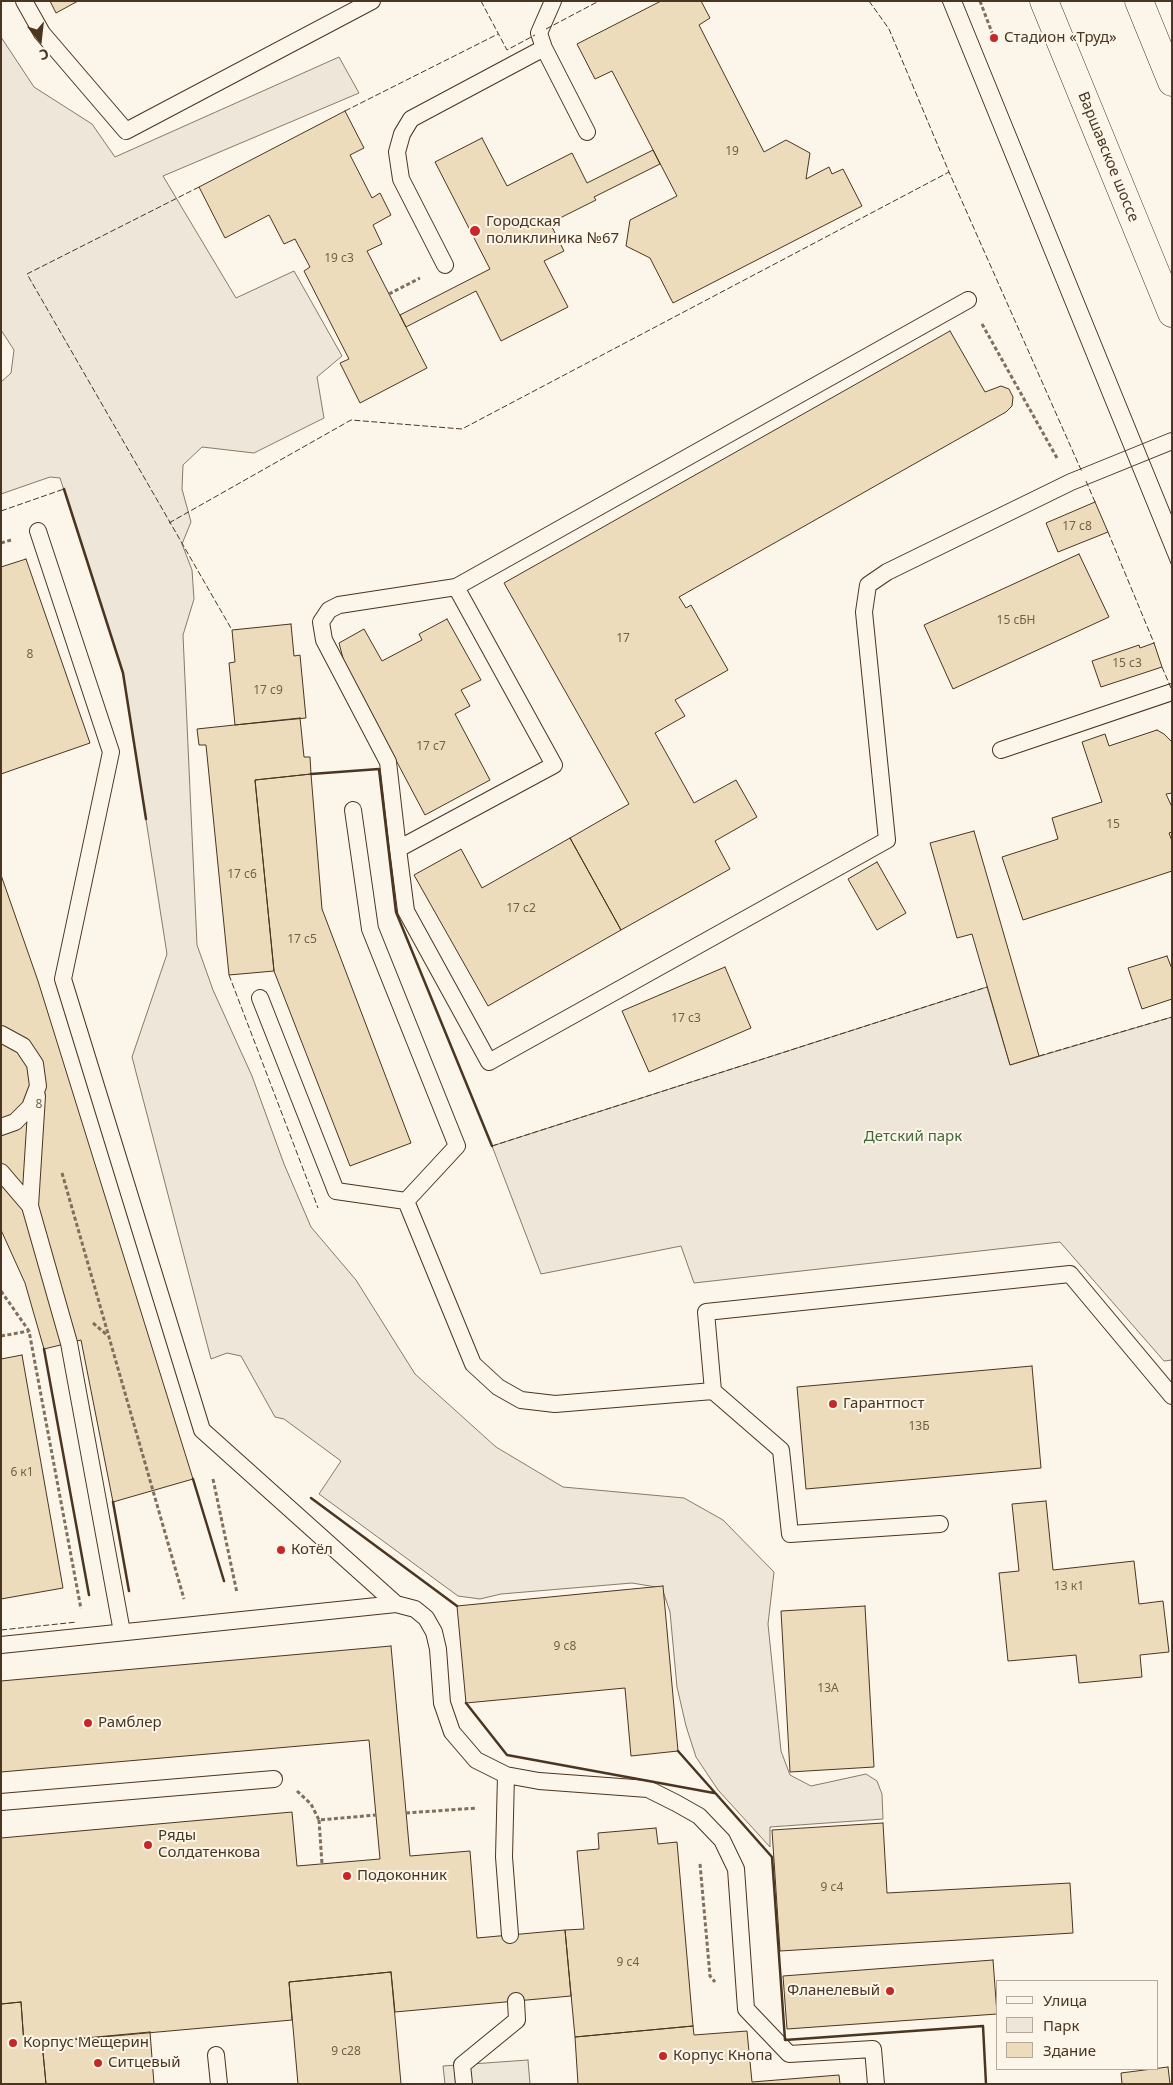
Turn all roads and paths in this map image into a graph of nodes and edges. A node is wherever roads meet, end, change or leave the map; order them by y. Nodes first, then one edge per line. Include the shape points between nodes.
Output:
1 (24, 1) edge
2 (553, 1) edge
3 (980, 1) edge
4 (1044, 1) edge
5 (1139, 1) edge
6 (365, 3) edge
7 (994, 38) dead end
8 (544, 48) junction
9 (1172, 82) edge
10 (587, 132) dead end
11 (445, 265) joint
12 (389, 294) dead end
13 (968, 300) joint
14 (1172, 313) edge
15 (1172, 441) edge
16 (1071, 482) junction
17 (38, 530) dead end
18 (456, 586) junction
19 (1172, 692) edge
20 (1001, 750) dead end
21 (353, 810) dead end
22 (398, 849) junction
23 (260, 998) dead end
24 (1, 1034) edge
25 (38, 1086) junction
26 (1, 1127) edge
27 (1, 1172) edge
28 (62, 1172) dead end
29 (406, 1201) junction
30 (30, 1206) junction
31 (1, 1291) edge
32 (29, 1331) junction
33 (1, 1336) edge
34 (714, 1391) junction
35 (1172, 1396) edge
36 (202, 1430) junction
37 (940, 1524) dead end
38 (180, 1585) dead end
39 (238, 1598) dead end
40 (396, 1604) junction
41 (122, 1632) junction
42 (86, 1636) junction
43 (1, 1645) edge
44 (506, 1775) junction
45 (274, 1778) joint
46 (1, 1802) edge
47 (505, 1805) junction
48 (406, 1813) dead end
49 (376, 1815) dead end
50 (318, 1820) junction
51 (700, 1856) dead end
52 (322, 1864) dead end
53 (510, 1935) dead end
54 (716, 1983) dead end
55 (516, 2001) dead end
56 (216, 2055) dead end
57 (219, 2084) edge
58 (464, 2084) edge
59 (876, 2084) edge

1 - 6 lane via 42,33 126,131
2 - 8 lane via 539,33
3 - 7 path
4 - 14 main road, Варшавское шоссе
5 - 9 main road
8 - 10 lane
8 - 11 lane via 411,118 402,134 397,152 401,180
11 - 12 path
13 - 16 path
13 - 18 lane
15 - 16 lane
16 - 22 lane via 887,572 868,585 864,612 887,840 489,1062 406,911
17 - 36 lane via 111,752 63,979
18 - 22 lane via 554,766
18 - 22 lane via 339,605 329,610 321,622 324,640 388,762
19 - 20 lane
21 - 29 lane via 370,929 457,1146
23 - 29 lane via 336,1191
24 - 25 lane via 23,1046 35,1064
25 - 26 lane via 30,1106 15,1122
25 - 30 lane
27 - 30 lane
28 - 38 path
29 - 34 lane via 473,1364 498,1387 521,1400 555,1404
30 - 41 lane via 69,1343
31 - 32 path
32 - 33 path
32 - 42 path
34 - 35 lane via 706,1312 1070,1274
34 - 37 lane via 781,1450 790,1534
36 - 39 path
36 - 40 lane
40 - 41 lane
40 - 44 lane via 415,1609 426,1618 434,1632 442,1702 452,1732 476,1760
41 - 42 lane
42 - 43 lane
44 - 47 lane
44 - 59 lane via 539,1781 648,1789 699,1816 722,1840 736,1869 746,2009 789,2054 873,2049
45 - 46 lane
45 - 50 path via 293,1786 311,1804
47 - 48 path
47 - 53 lane via 504,1857
49 - 50 path
50 - 52 path
51 - 54 path via 710,1976
55 - 58 lane via 517,2020 462,2065
56 - 57 lane

